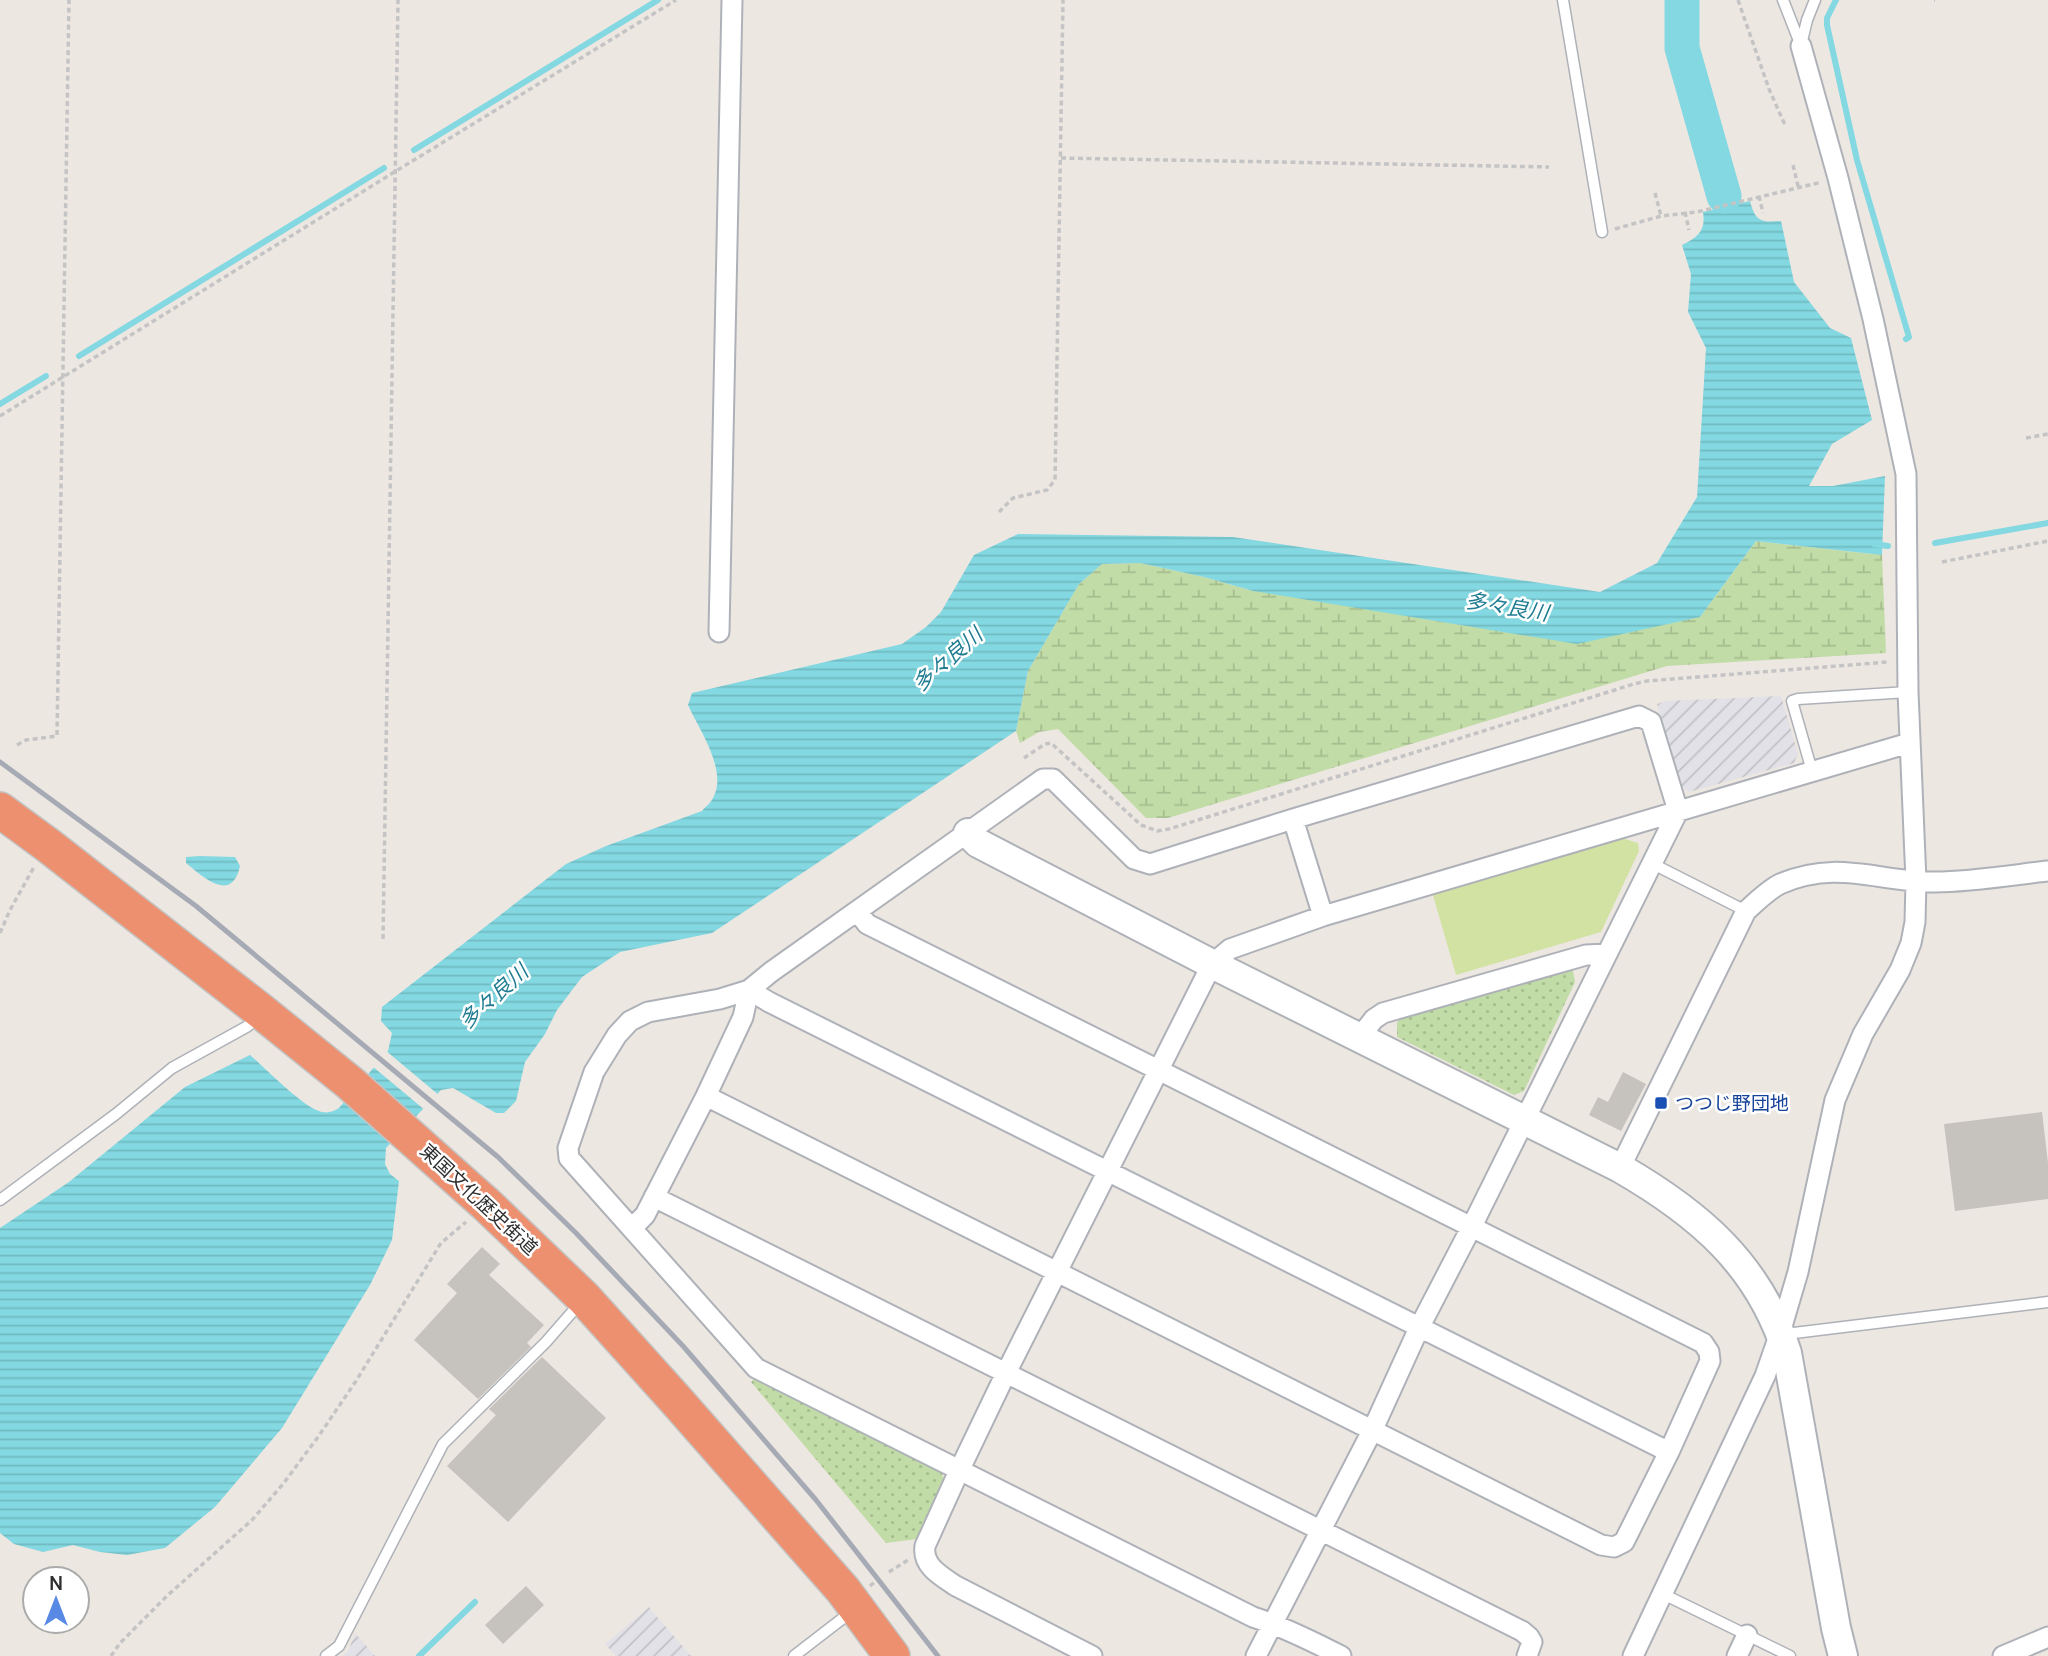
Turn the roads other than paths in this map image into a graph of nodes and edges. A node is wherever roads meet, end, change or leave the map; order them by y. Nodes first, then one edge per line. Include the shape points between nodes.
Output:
1 (732, 0) edge
2 (1563, 0) edge
3 (1783, 0) edge
4 (1815, 0) edge
5 (1801, 46) junction
6 (1602, 232) road end
7 (719, 632) dead end
8 (1908, 692) junction
9 (1909, 743) junction
10 (1812, 771) junction
11 (0, 810) edge
12 (1678, 811) junction
13 (1293, 819) junction
14 (968, 833) junction
15 (1653, 864) junction
16 (2047, 876) edge
17 (1916, 881) junction
18 (857, 911) junction
19 (1746, 911) junction
20 (1323, 916) junction
21 (1607, 954) junction
22 (1212, 964) junction
23 (750, 990) junction
24 (262, 1012) junction
25 (1359, 1038) junction
26 (1160, 1071) junction
27 (706, 1096) junction
28 (1524, 1121) junction
29 (1619, 1168) junction
30 (1108, 1173) junction
31 (654, 1197) junction
32 (0, 1199) edge
33 (1472, 1226) junction
34 (632, 1228) junction
35 (1056, 1273) junction
36 (584, 1298) junction
37 (2048, 1302) edge
38 (1419, 1328) junction
39 (1780, 1333) junction
40 (1006, 1373) junction
41 (1373, 1429) junction
42 (1669, 1452) junction
43 (959, 1471) junction
44 (1321, 1529) junction
45 (1663, 1594) junction
46 (857, 1608) junction
47 (1273, 1623) junction
48 (1747, 1635) junction
49 (2048, 1637) edge
50 (2024, 1652) edge
51 (326, 1656) edge
52 (794, 1656) edge
53 (892, 1656) edge
54 (1092, 1656) edge
55 (1256, 1656) edge
56 (1341, 1656) edge
57 (1527, 1656) edge
58 (1633, 1656) edge
59 (1737, 1656) edge
60 (1790, 1656) edge
61 (1843, 1656) edge
62 (2003, 1656) edge

1 - 7 street
2 - 6 lane
3 - 5 lane
4 - 5 lane
5 - 8 street via 1873,318 1906,474
8 - 9 street
8 - 10 lane via 1792,701
9 - 10 street
9 - 17 street
10 - 12 street
11 - 24 highway, 東国文化歴史街道
12 - 13 street via 1651,722 1639,716
12 - 15 street
12 - 20 street
13 - 14 street via 1150,864 1134,859 1053,779 1043,779
13 - 20 street
14 - 18 street
14 - 22 street via 978,843
15 - 19 lane
15 - 21 street
16 - 17 street
17 - 19 street via 1840,871 1810,874 1777,885
17 - 39 street via 1911,943 1863,1034 1835,1100 1798,1272
18 - 23 street
18 - 26 street via 867,924
19 - 29 street
20 - 22 street via 1230,948
21 - 25 street via 1587,955 1383,1013
21 - 28 street
22 - 25 street
22 - 26 street
23 - 27 street via 743,1017
23 - 30 street
23 - 34 street via 648,1012 630,1021 594,1072 569,1158
24 - 32 lane via 248,1026 172,1068
24 - 36 highway, 東国文化歴史街道 via 410,1135
25 - 28 street
26 - 30 street
26 - 33 street
27 - 31 street
27 - 35 street
28 - 29 street
28 - 33 street
29 - 39 street via 1693,1216 1733,1254
30 - 35 street
30 - 38 street
31 - 34 street
31 - 40 street
33 - 38 street
33 - 42 street via 1703,1343 1710,1361
34 - 43 street via 756,1368
35 - 40 street
35 - 41 street
36 - 46 highway, 東国文化歴史街道
36 - 51 lane via 443,1444 339,1646
37 - 39 lane
38 - 41 street
38 - 42 street
39 - 45 street via 1765,1376
39 - 61 street
40 - 43 street
40 - 44 street
41 - 42 street via 1601,1545 1614,1547 1624,1542
41 - 44 street
43 - 47 street
43 - 54 street via 927,1541 926,1559 956,1586 1063,1646
44 - 47 street
44 - 57 street via 1522,1631 1532,1642
45 - 48 lane
45 - 58 street
46 - 52 lane
46 - 53 highway, 東国文化歴史街道
47 - 55 street
47 - 56 street
48 - 59 street
48 - 60 lane
49 - 50 street
50 - 62 street

